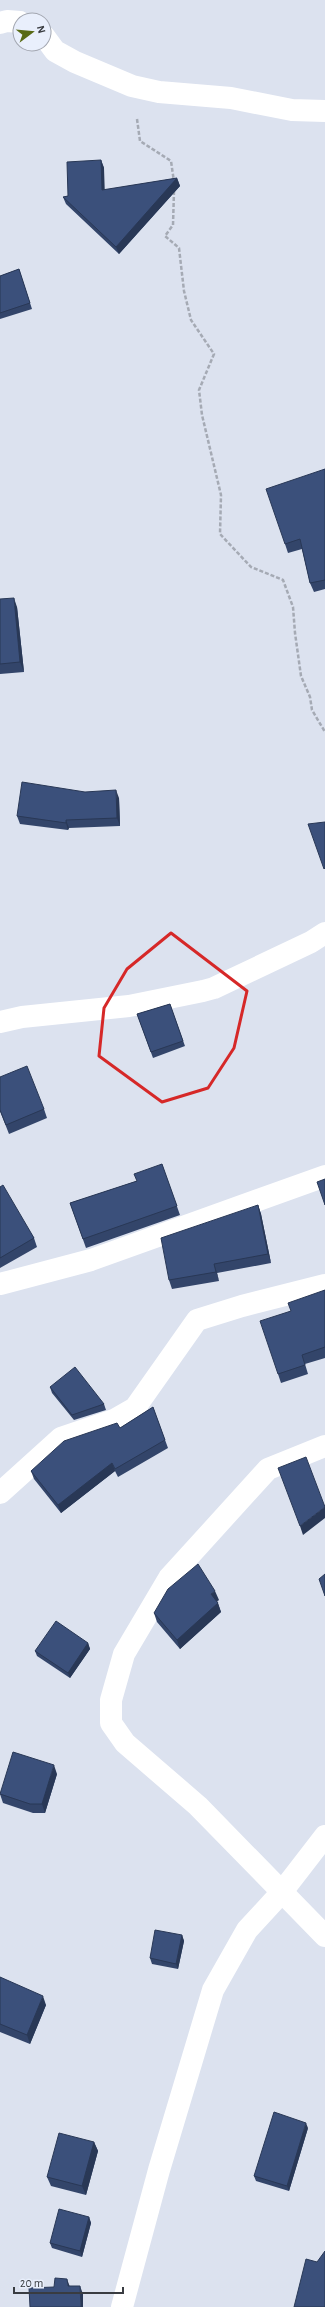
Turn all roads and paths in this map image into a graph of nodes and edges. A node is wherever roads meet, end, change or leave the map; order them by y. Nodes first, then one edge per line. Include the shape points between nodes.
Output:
1 (12, 21) edge
2 (0, 23) edge
3 (52, 47) edge
4 (132, 86) junction
5 (325, 111) edge
6 (325, 732) edge
7 (325, 933) edge
8 (0, 1022) edge
9 (325, 1176) edge
10 (0, 1284) edge
11 (325, 1286) edge
12 (325, 1446) edge
13 (0, 1493) edge
14 (325, 1836) edge
15 (281, 1893) junction
16 (325, 1936) edge
17 (122, 2307) edge

1 - 2 street
3 - 4 street via 56,52 75,62
4 - 5 street via 159,92 231,98 292,110
4 - 6 path via 140,141 166,156 173,166 173,225 165,236 179,248 184,291 191,320 214,354 199,390 202,415 221,495 220,534 251,567 283,580 293,607 294,633 301,676 310,697 312,710
7 - 8 street via 214,988 129,1006 22,1017
9 - 10 street via 91,1260
11 - 13 street via 197,1320 135,1408 114,1420 61,1438
12 - 15 street via 268,1469 169,1578 124,1654 111,1700 111,1723 125,1743 198,1806
14 - 15 street
15 - 16 street
15 - 17 street via 247,1930 213,1990 159,2170

